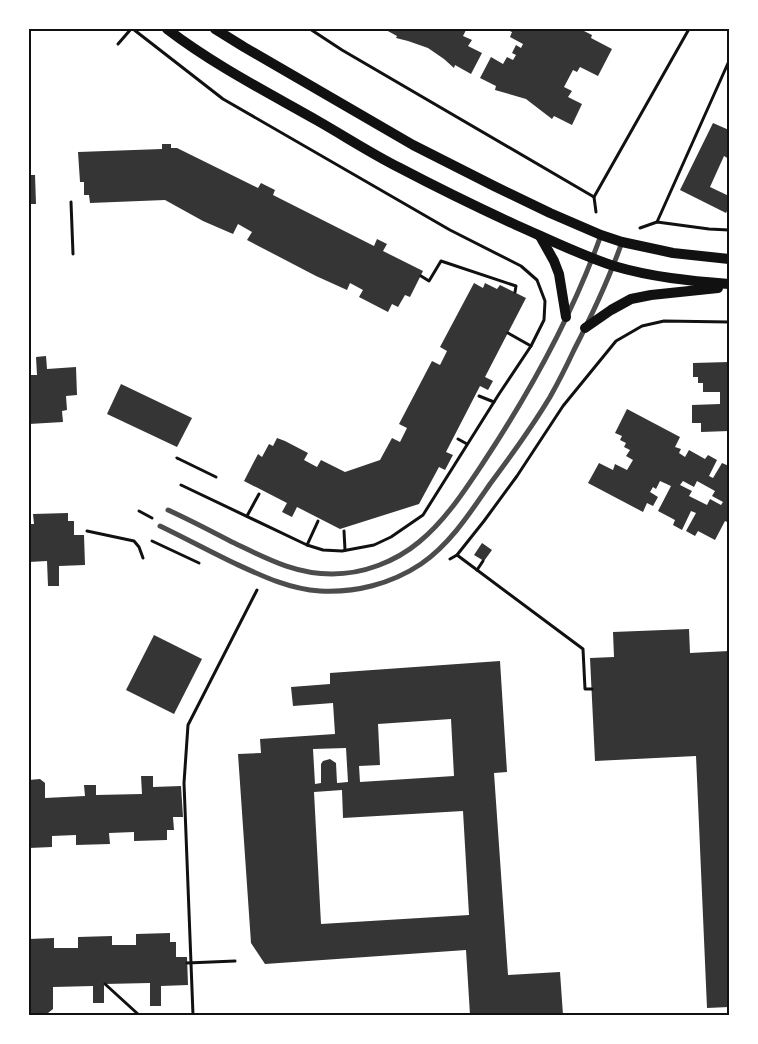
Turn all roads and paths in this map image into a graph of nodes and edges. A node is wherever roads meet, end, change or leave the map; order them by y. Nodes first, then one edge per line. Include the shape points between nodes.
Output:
1 (132, 29) edge
2 (167, 29) edge
3 (215, 29) edge
4 (310, 29) edge
5 (689, 29) edge
6 (118, 44) dead end
7 (729, 61) edge
8 (594, 197) junction
9 (71, 202) dead end
10 (596, 212) dead end
11 (657, 222) junction
12 (640, 228) dead end
13 (729, 230) edge
14 (601, 235) junction
15 (540, 236) junction
16 (622, 242) junction
17 (73, 254) dead end
18 (592, 258) junction
19 (729, 259) edge
20 (614, 266) junction
21 (421, 276) dead end
22 (729, 286) edge
23 (515, 292) dead end
24 (566, 317) junction
25 (585, 328) junction
26 (508, 333) dead end
27 (531, 346) junction
28 (479, 396) dead end
29 (494, 402) junction
30 (458, 439) dead end
31 (467, 444) junction
32 (177, 458) dead end
33 (216, 477) dead end
34 (181, 485) dead end
35 (259, 494) dead end
36 (168, 510) dead end
37 (139, 511) dead end
38 (247, 516) junction
39 (152, 518) dead end
40 (318, 521) dead end
41 (160, 526) dead end
42 (87, 531) dead end
43 (344, 531) dead end
44 (307, 545) junction
45 (345, 550) junction
46 (457, 554) dead end
47 (143, 558) dead end
48 (484, 561) dead end
49 (477, 570) junction
50 (257, 590) dead end
51 (592, 689) dead end
52 (235, 961) dead end
53 (189, 963) junction
54 (106, 984) dead end
55 (139, 1015) edge
56 (193, 1015) edge

1 - 6 path
1 - 27 path via 223,99 520,266 537,280 545,301 544,320
2 - 15 main road via 230,71 399,168
3 - 14 main road via 413,145
4 - 8 path
5 - 8 path
7 - 11 path
8 - 10 path
9 - 17 path
11 - 12 path
11 - 13 path
14 - 16 main road
14 - 18 street
15 - 18 main road
15 - 24 main road via 559,274
16 - 19 main road via 673,253
16 - 20 street
18 - 20 main road
18 - 24 street
20 - 22 main road
20 - 25 street
21 - 23 path via 430,281 441,260 516,286
22 - 25 main road via 631,299
24 - 36 street via 530,388 474,476 428,534 391,560 340,573 298,570 276,563
25 - 41 street via 549,399 521,442 442,546 411,570 362,588 312,591 271,580
26 - 27 path
27 - 29 path
28 - 29 path
29 - 31 path
30 - 31 path
31 - 45 path via 423,515 374,545
32 - 33 path
34 - 38 path
35 - 38 path
37 - 39 path
38 - 44 path
40 - 44 path
42 - 47 path via 134,541
43 - 45 path
44 - 45 path via 323,550
46 - 49 path
48 - 49 path
49 - 51 path via 583,649 585,689
50 - 53 path via 188,726 184,783
52 - 53 path
53 - 56 path
54 - 55 path

